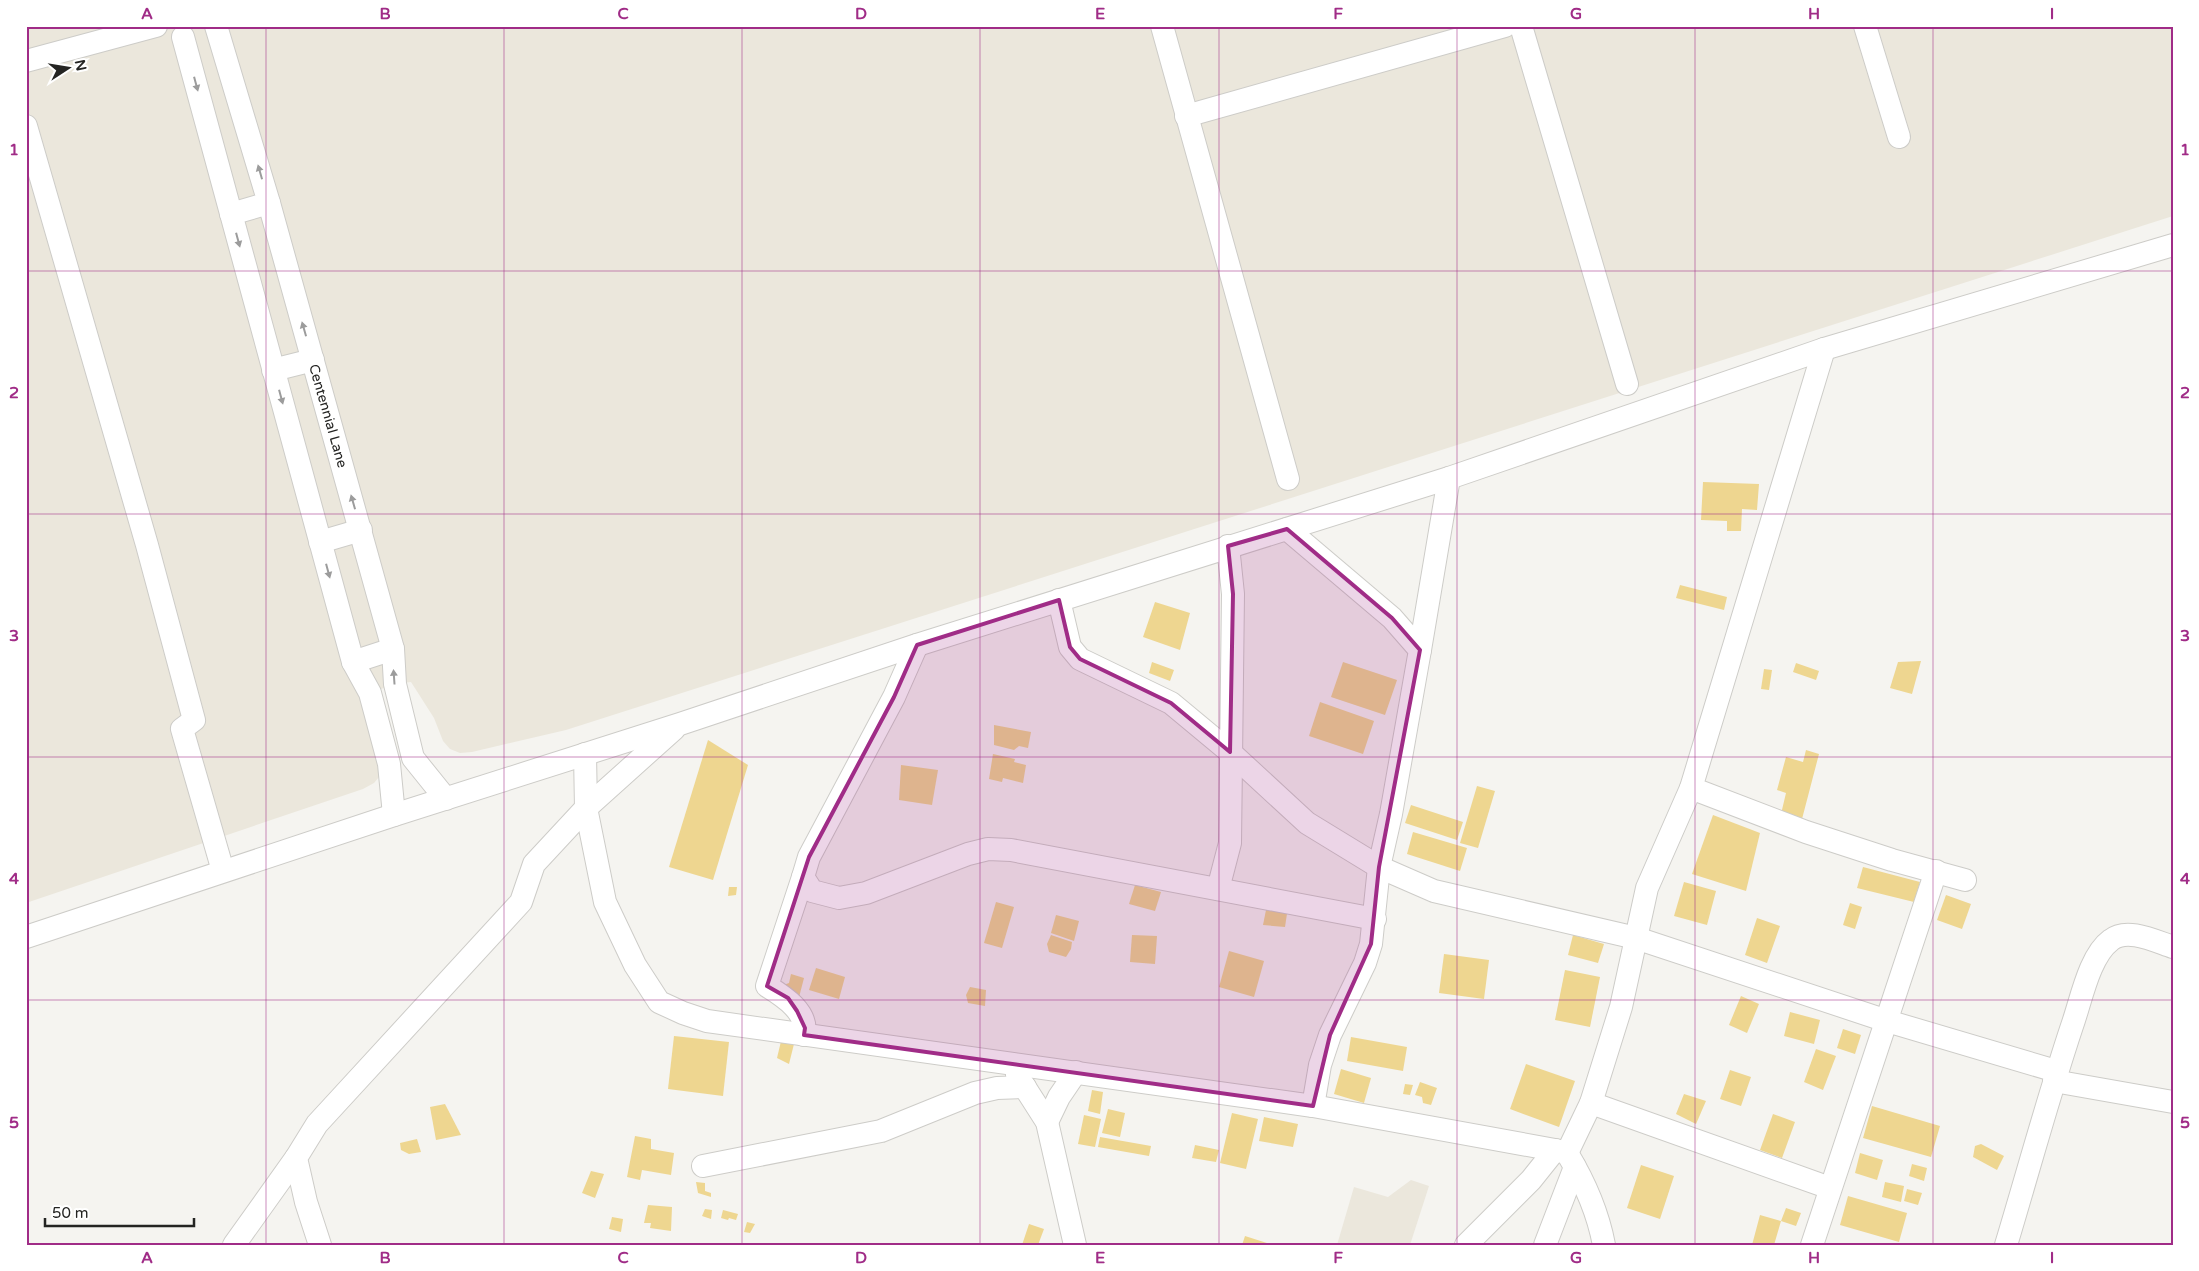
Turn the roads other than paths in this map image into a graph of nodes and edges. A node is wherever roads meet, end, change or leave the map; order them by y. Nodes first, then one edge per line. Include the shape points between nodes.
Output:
1 (156, 26) edge
2 (216, 26) edge
3 (1162, 26) edge
4 (1505, 26) edge
5 (1521, 26) edge
6 (1865, 26) edge
7 (178, 31) edge
8 (26, 61) edge
9 (1186, 116) junction
10 (26, 126) edge
11 (1899, 137) dead end
12 (269, 203) junction
13 (231, 214) junction
14 (2173, 245) edge
15 (1824, 349) junction
16 (313, 360) junction
17 (273, 370) junction
18 (1627, 384) dead end
19 (1449, 478) junction
20 (1288, 479) dead end
21 (1287, 529) junction
22 (361, 530) junction
23 (320, 542) junction
24 (1228, 546) junction
25 (1059, 600) junction
26 (917, 645) junction
27 (393, 649) junction
28 (1420, 650) junction
29 (352, 662) junction
30 (403, 716) junction
31 (378, 722) junction
32 (680, 724) junction
33 (1230, 752) junction
34 (585, 754) junction
35 (413, 758) junction
36 (389, 764) junction
37 (1690, 788) junction
38 (446, 799) junction
39 (586, 808) junction
40 (394, 815) junction
41 (1379, 867) junction
42 (223, 871) junction
43 (1936, 871) junction
44 (803, 877) junction
45 (1964, 880) dead end
46 (1218, 889) junction
47 (1375, 919) junction
48 (26, 937) edge
49 (1636, 938) junction
50 (2173, 947) edge
51 (1887, 1021) junction
52 (804, 1035) junction
53 (1010, 1063) junction
54 (1076, 1072) junction
55 (2055, 1076) junction
56 (1026, 1087) junction
57 (2173, 1102) edge
58 (1591, 1103) junction
59 (1313, 1106) junction
60 (1047, 1122) junction
61 (1566, 1157) junction
62 (296, 1158) junction
63 (703, 1166) dead end
64 (1830, 1188) junction
65 (1475, 1242) edge
66 (234, 1245) edge
67 (320, 1245) edge
68 (1075, 1245) edge
69 (1545, 1245) edge
70 (1604, 1245) edge
71 (1812, 1245) edge
72 (2006, 1245) edge

1 - 8 street
2 - 7 street via 212,32 198,39
12 -> 2 street, Centennial Lane
3 - 9 street
4 - 9 street
5 - 18 street
6 - 11 street
7 -> 13 street
9 - 20 street
10 - 42 street via 194,720 182,729
12 - 13 street
16 -> 12 street, Centennial Lane
13 -> 17 street
14 - 15 street
15 - 19 street
15 - 37 street
16 - 17 street
22 -> 16 street, Centennial Lane
17 -> 23 street
19 - 21 street
19 - 28 street
21 - 24 street
21 - 28 street via 1392,618
22 - 23 street
22 - 27 street, Centennial Lane
23 -> 29 street
24 - 25 street
24 - 33 street via 1233,594
25 - 26 street
25 - 33 street via 1070,647 1080,660 1171,703
26 - 32 street
26 - 44 street via 894,697 809,857
27 - 29 street
30 -> 27 street, Centennial Lane via 395,684
28 - 41 street
29 - 31 street via 370,693
30 - 31 street
30 - 35 street, Centennial Lane
31 - 36 street
32 - 34 street
32 - 39 street
33 - 41 street via 1307,823
33 - 46 street via 1230,843
34 - 38 street
34 - 39 street
35 - 36 street
35 - 38 street, Centennial Lane
36 - 40 street
37 - 43 street via 1806,832
37 - 49 street via 1647,888
38 - 40 street
39 - 52 street via 604,902 635,965 659,1002 707,1021
39 - 62 street via 534,864 521,902 317,1124
40 - 42 street
41 - 47 street
41 - 49 street via 1434,891
42 - 48 street
43 - 45 street
43 - 51 street
44 - 46 street via 812,890 839,898 866,893 988,849 1011,850
44 - 52 street via 767,986 788,998 805,1028
46 - 47 street
47 - 59 street via 1365,963 1330,1035 1320,1065
49 - 51 street
49 - 58 street via 1621,1007
50 - 55 street via 2121,935 2099,953
51 - 55 street
51 - 64 street
52 - 53 street
53 - 54 street
53 - 56 street
54 - 59 street
54 - 60 street
55 - 57 street
55 - 72 street
56 - 60 street
56 - 63 street via 975,1093 881,1131
58 - 61 street
58 - 64 street
59 - 61 street
60 - 68 street
61 - 65 street via 1532,1180
61 - 69 street
61 - 70 street via 1589,1196
62 - 66 street
62 - 67 street
64 - 71 street

